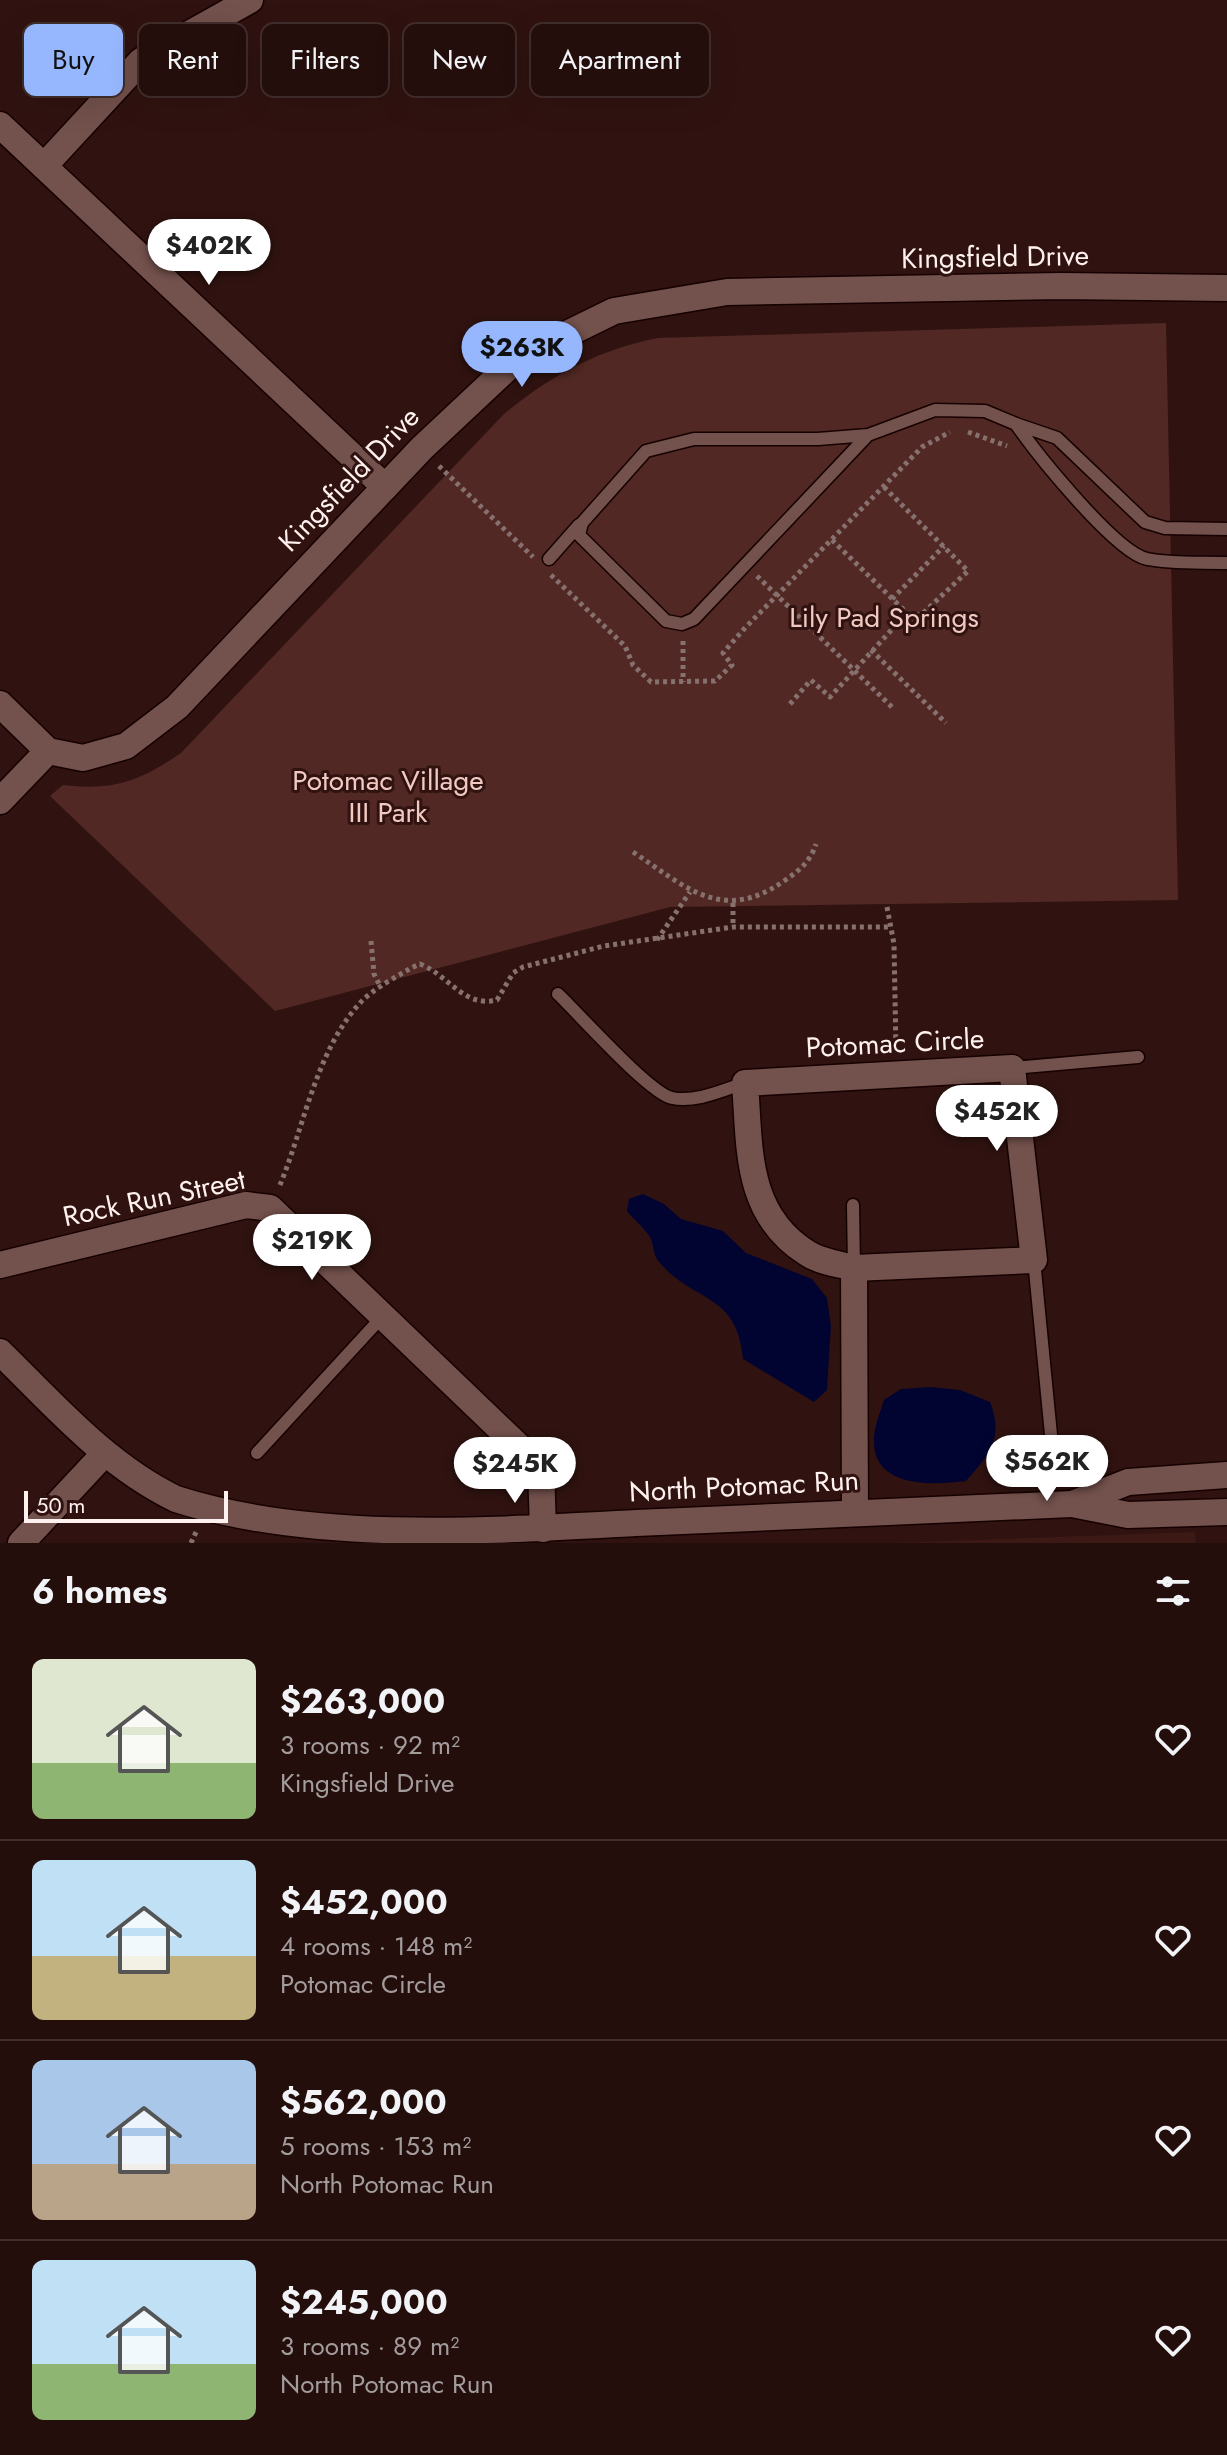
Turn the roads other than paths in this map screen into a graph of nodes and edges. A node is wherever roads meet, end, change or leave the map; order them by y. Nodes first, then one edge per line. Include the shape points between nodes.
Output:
1 (250, 0) edge
2 (0, 125) edge
3 (44, 166) junction
4 (1227, 288) edge
5 (1016, 424) junction
6 (868, 435) junction
7 (1094, 476) junction
8 (385, 487) junction
9 (1075, 495) junction
10 (582, 523) junction
11 (1227, 529) edge
12 (549, 559) dead end
13 (1227, 563) edge
14 (0, 704) edge
15 (48, 751) junction
16 (0, 801) edge
17 (558, 994) dead end
18 (1138, 1057) dead end
19 (1012, 1068) junction
20 (745, 1083) junction
21 (853, 1205) dead end
22 (1034, 1260) junction
23 (0, 1265) edge
24 (854, 1268) junction
25 (381, 1318) junction
26 (0, 1352) edge
27 (1052, 1445) dead end
28 (105, 1453) junction
29 (257, 1453) dead end
30 (1227, 1475) edge
31 (1072, 1504) junction
32 (855, 1512) junction
33 (1227, 1512) edge
34 (543, 1529) junction
35 (411, 1542) edge
36 (21, 1543) edge

1 - 3 street via 141,61
2 - 3 street
3 - 8 street
4 - 8 street, Kingsfield Drive via 727,292 614,311 518,358
5 - 6 lane via 985,411 935,410
5 - 7 lane via 1057,438
5 - 9 lane
6 - 10 lane via 694,439 646,451
6 - 10 lane via 694,619 682,624 666,621 582,542
7 - 9 lane
7 - 11 lane via 1145,522 1165,528
8 - 15 street, Kingsfield Drive via 157,723 126,746 83,758
9 - 13 lane via 1099,525 1145,559
10 - 12 lane
14 - 15 street
15 - 16 street
17 - 20 lane via 652,1086 671,1098 698,1097
18 - 19 lane
19 - 20 street, Potomac Circle
19 - 22 street, Potomac Circle
20 - 24 street via 759,1199 777,1230 810,1255
21 - 24 lane
22 - 24 street
22 - 27 lane
23 - 25 street, Rock Run Street via 246,1205 270,1208
24 - 32 street
25 - 29 lane
25 - 34 street, Rock Run Street via 541,1468
26 - 28 street, North Potomac Run
28 - 35 street, North Potomac Run via 151,1486 206,1511 280,1529
28 - 36 street
30 - 31 street, North Potomac Run via 1128,1482
31 - 32 street, North Potomac Run
31 - 33 street, North Potomac Run via 1128,1515
32 - 34 street, North Potomac Run
34 - 35 street, North Potomac Run

